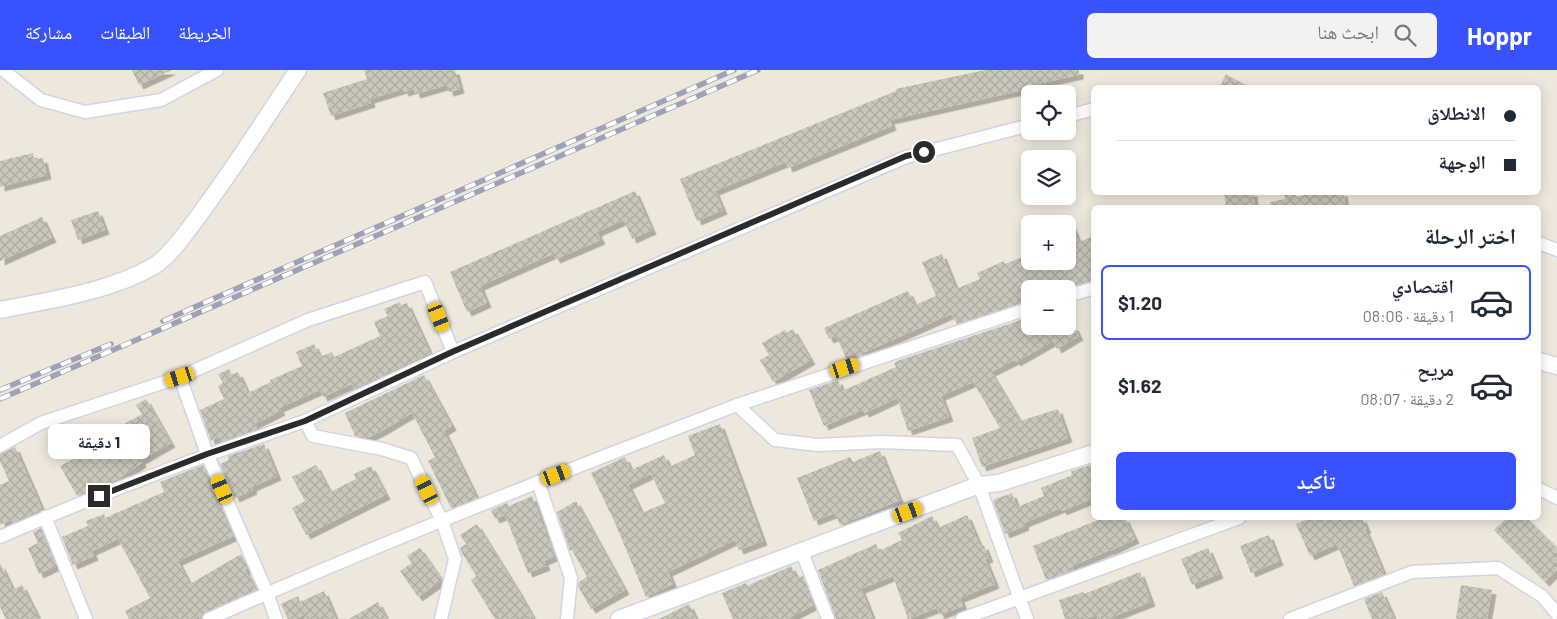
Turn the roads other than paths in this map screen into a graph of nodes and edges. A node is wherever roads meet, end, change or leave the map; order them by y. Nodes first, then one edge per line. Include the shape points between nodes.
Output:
1 (3, 70) edge
2 (217, 70) edge
3 (298, 70) edge
4 (1091, 110) edge
5 (1076, 114) edge
6 (1021, 127) edge
7 (1541, 244) edge
8 (1557, 250) edge
9 (1091, 289) edge
10 (1076, 294) edge
11 (0, 310) edge
12 (1021, 311) edge
13 (452, 352) junction
14 (1541, 362) edge
15 (1557, 366) edge
16 (180, 377) junction
17 (737, 404) junction
18 (305, 421) junction
19 (0, 446) edge
20 (207, 454) junction
21 (1091, 454) edge
22 (538, 482) junction
23 (979, 485) junction
24 (1541, 490) edge
25 (1557, 498) edge
26 (45, 517) junction
27 (1233, 520) edge
28 (442, 521) junction
29 (0, 536) edge
30 (802, 552) junction
31 (267, 593) junction
32 (1019, 597) junction
33 (1557, 614) edge
34 (1296, 618) edge
35 (86, 619) edge
36 (209, 619) edge
37 (276, 619) edge
38 (441, 619) edge
39 (567, 619) edge
40 (619, 619) edge
41 (828, 619) edge
42 (962, 619) edge
43 (1027, 619) edge

1 - 2 street via 40,100 86,112 160,100
3 - 11 street via 210,200 178,242 155,265 110,285
4 - 5 street
6 - 13 street via 906,156
7 - 8 street
9 - 10 street
12 - 17 street
13 - 16 street via 425,282 308,320
13 - 18 street
14 - 15 street
16 - 19 street via 41,423
16 - 20 street
17 - 22 street
17 - 23 street via 776,440 818,445 880,442 957,444
18 - 20 street
18 - 28 street via 313,436 411,458
20 - 26 street
20 - 31 street
21 - 23 street via 999,483
22 - 28 street
22 - 39 street via 571,578
23 - 30 street
23 - 32 street
24 - 25 street
26 - 29 street
26 - 35 street
27 - 32 street
28 - 31 street
28 - 38 street via 455,559
30 - 40 street
30 - 41 street
31 - 36 street
31 - 37 street
32 - 42 street
32 - 43 street
33 - 34 street via 1542,596 1498,568 1412,572

